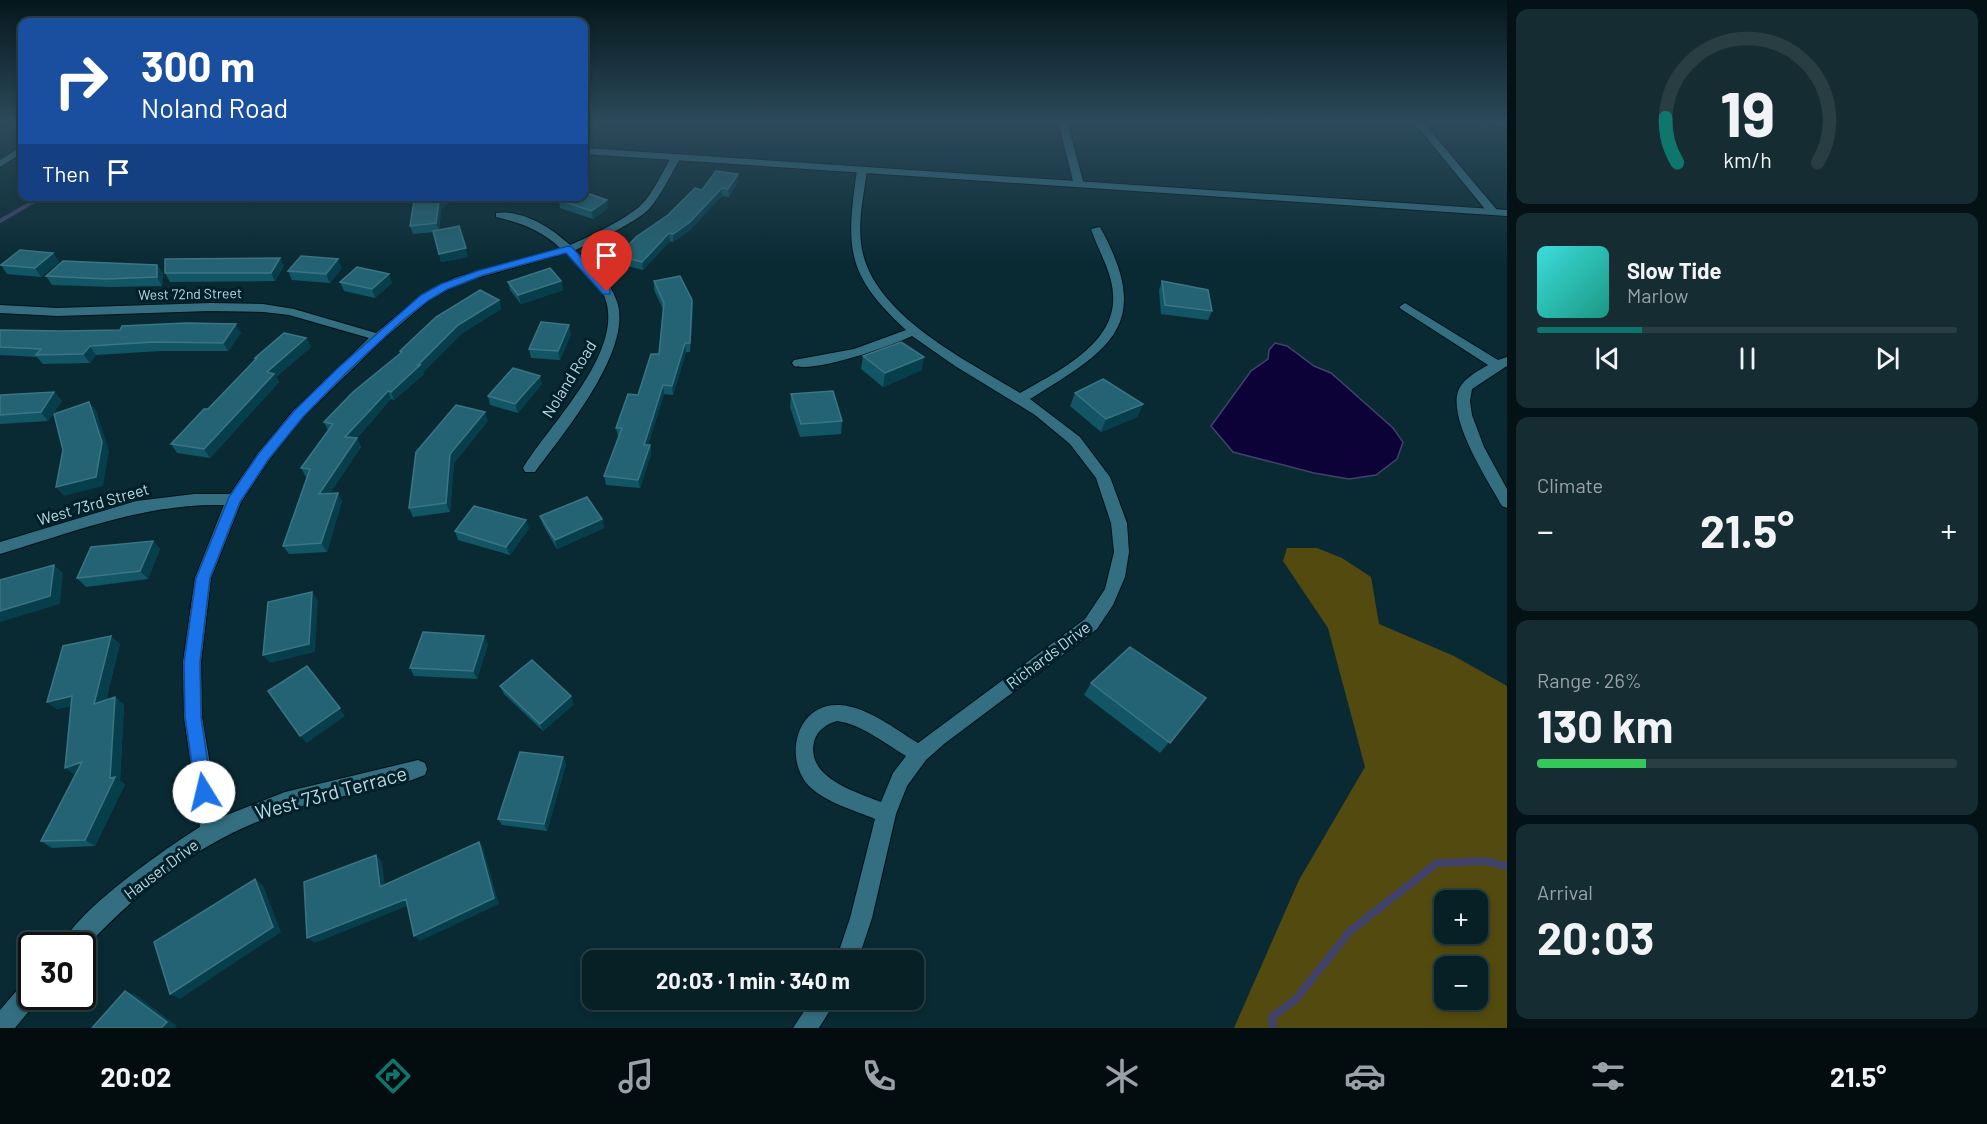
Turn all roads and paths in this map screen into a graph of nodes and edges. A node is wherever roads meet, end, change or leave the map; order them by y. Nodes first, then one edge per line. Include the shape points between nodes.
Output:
1 (669, 169) edge
2 (847, 169) edge
3 (1075, 169) edge
4 (1457, 169) edge
5 (862, 170) junction
6 (1079, 184) junction
7 (1493, 212) junction
8 (1507, 213) edge
9 (500, 215) dead end
10 (1096, 229) dead end
11 (568, 249) junction
12 (1405, 307) dead end
13 (0, 309) edge
14 (913, 331) junction
15 (378, 337) junction
16 (798, 363) dead end
17 (1502, 363) edge
18 (1020, 399) junction
19 (530, 468) dead end
20 (234, 500) junction
21 (1507, 502) edge
22 (0, 548) edge
23 (919, 754) junction
24 (418, 769) dead end
25 (886, 814) junction
26 (211, 832) junction
27 (87, 932) edge
28 (850, 950) edge
29 (18, 1007) edge
30 (818, 1010) edge
31 (0, 1028) edge
32 (805, 1028) edge

1 - 11 street, Hauser Drive via 643,208 591,240
2 - 5 street
3 - 6 street
4 - 7 street
5 - 6 street
5 - 14 street, Richards Drive via 855,232 861,267 878,297
6 - 7 street
7 - 8 street
9 - 11 street, Noland Road via 541,226
10 - 18 street via 1120,295 1118,318 1107,338 1086,356
11 - 15 street, Hauser Drive via 444,287
11 - 19 street, Noland Road via 607,292 612,302 613,329 603,359 587,386
12 - 17 street
13 - 15 street, West 72nd Street via 58,312 263,308
14 - 16 street via 833,359
14 - 18 street, Richards Drive
15 - 20 street, Hauser Drive via 298,414
17 - 21 street via 1465,390 1464,400 1476,447
18 - 23 street, Richards Drive via 1066,431 1093,460 1117,514 1120,569 1108,603 1091,624
20 - 22 street, West 73rd Street via 136,507
20 - 26 street, Hauser Drive via 203,578 192,662 193,717
23 - 25 street, Richards Drive via 900,780
23 - 25 street via 850,715 836,713 822,718 805,735 804,760 816,779
24 - 26 street, West 73rd Terrace via 262,810
25 - 28 street, Richards Drive
26 - 27 street, Hauser Drive via 143,879
29 - 31 street
30 - 32 street

